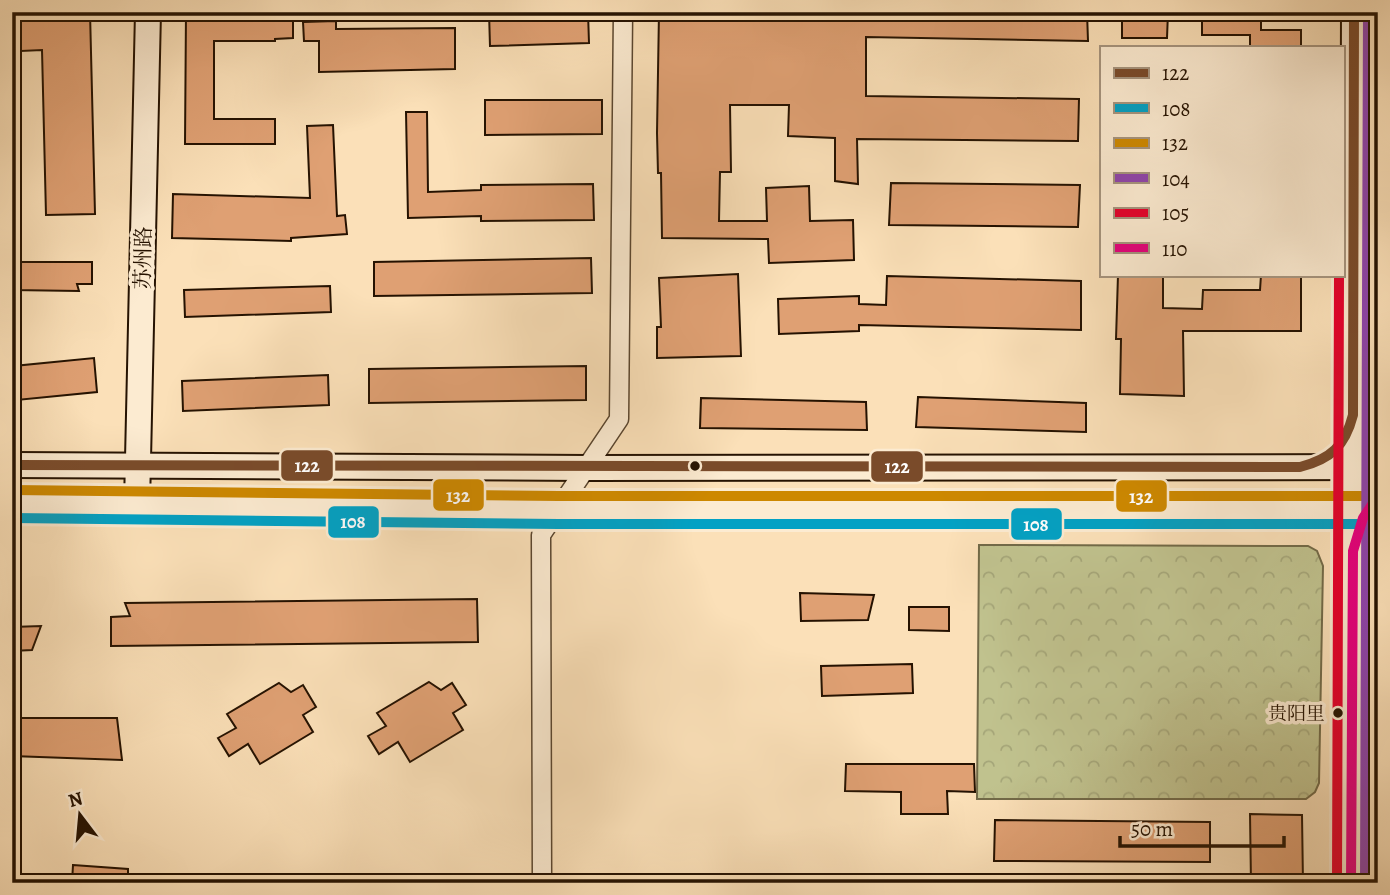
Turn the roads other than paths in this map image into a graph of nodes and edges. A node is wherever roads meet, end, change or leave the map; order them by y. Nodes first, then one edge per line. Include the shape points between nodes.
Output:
1 (148, 12) edge
2 (623, 12) edge
3 (1354, 12) edge
4 (1353, 415) junction
5 (12, 466) edge
6 (138, 466) junction
7 (1300, 467) junction
8 (588, 468) junction
9 (1369, 483) edge
10 (12, 504) edge
11 (137, 504) junction
12 (559, 510) junction
13 (542, 883) edge
14 (1351, 883) edge

1 - 6 main road, 苏州路
2 - 8 street via 620,419
3 - 4 main road
4 - 7 main road via 1339,449
4 - 9 main road
5 - 6 main road
6 - 8 main road
6 - 11 main road, 苏州路
7 - 8 main road
7 - 9 main road
8 - 12 street
9 - 12 main road via 1299,510
9 - 14 main road via 1353,551
10 - 11 main road
11 - 12 main road
12 - 13 street via 541,536

